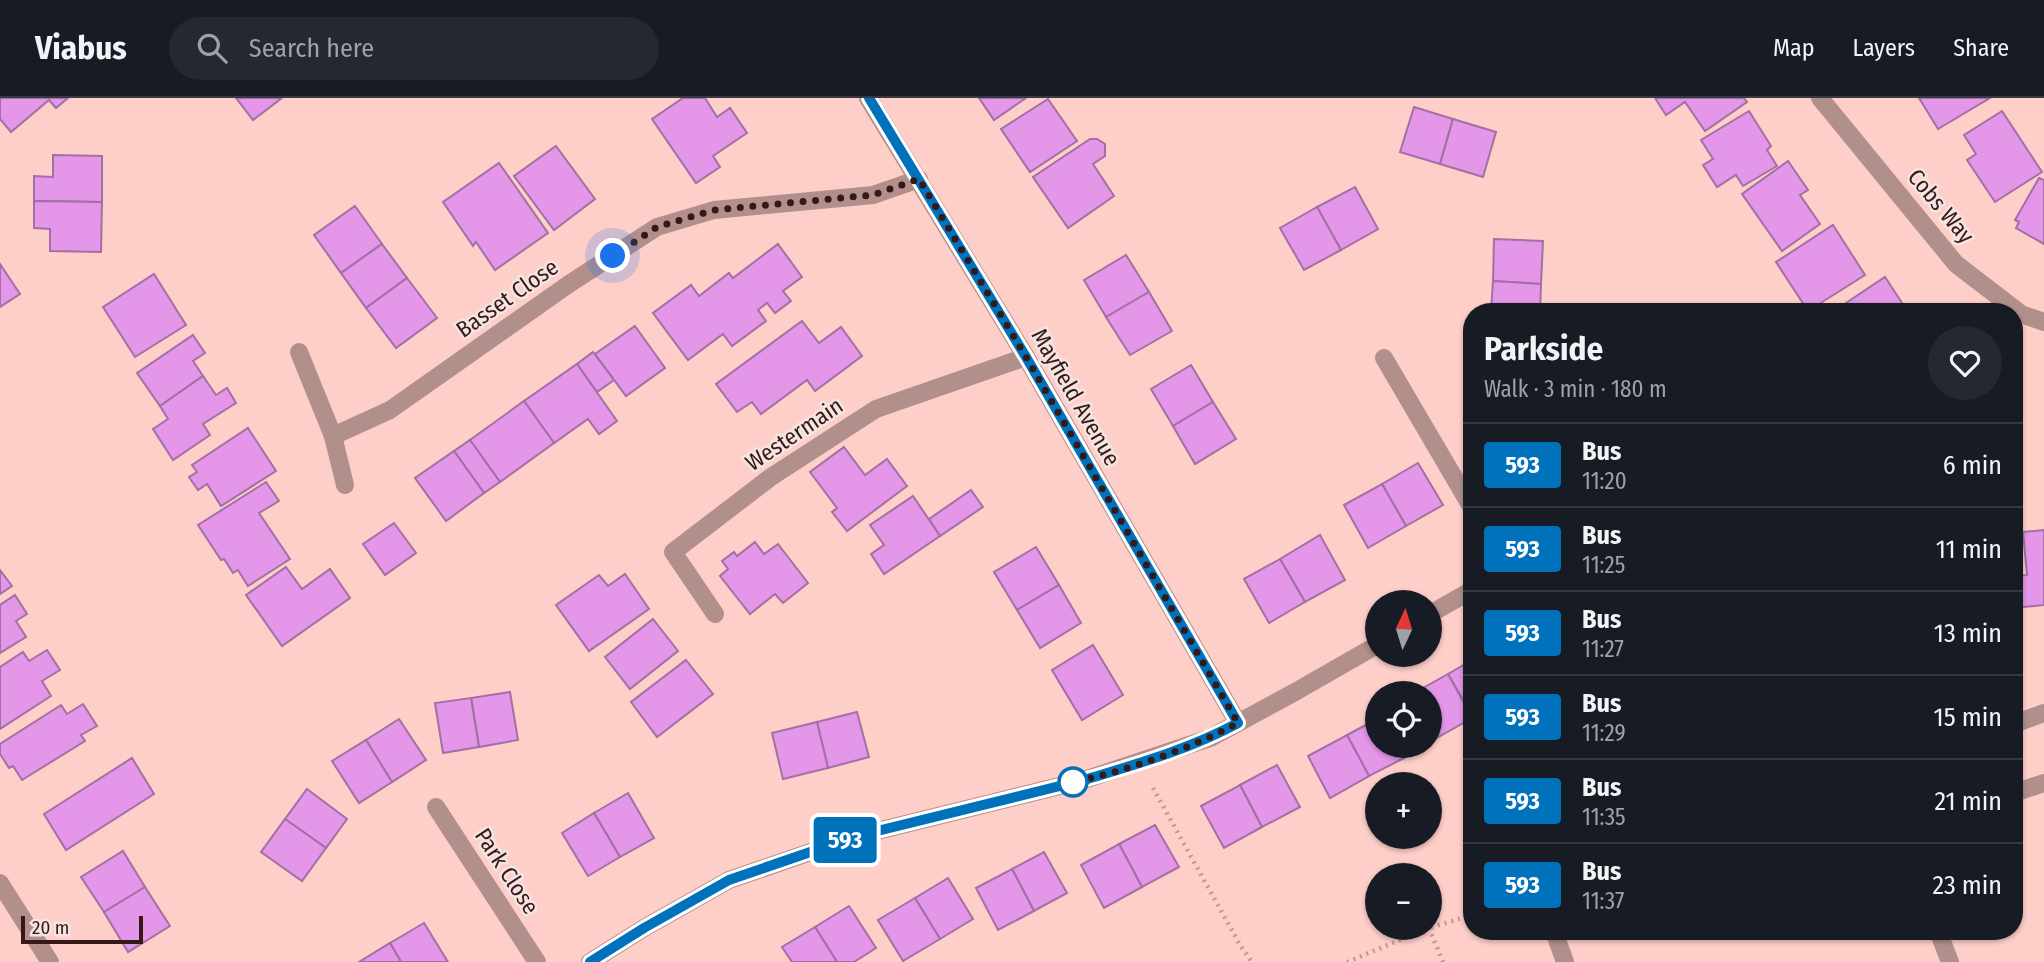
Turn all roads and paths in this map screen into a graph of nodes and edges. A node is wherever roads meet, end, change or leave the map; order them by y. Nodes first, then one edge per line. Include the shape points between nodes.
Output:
1 (869, 98) edge
2 (1820, 98) edge
3 (919, 179) junction
4 (2007, 303) edge
5 (2023, 315) edge
6 (2044, 323) edge
7 (299, 352) dead end
8 (1026, 357) junction
9 (1384, 358) dead end
10 (333, 436) junction
11 (345, 485) dead end
12 (1463, 493) edge
13 (1463, 595) edge
14 (1442, 607) edge
15 (715, 614) dead end
16 (1365, 652) edge
17 (2044, 713) edge
18 (2023, 720) edge
19 (1238, 723) junction
20 (1139, 763) junction
21 (2044, 783) edge
22 (2023, 790) edge
23 (436, 807) dead end
24 (0, 883) edge
25 (1463, 918) edge
26 (1442, 924) edge
27 (1400, 940) edge
28 (1434, 940) edge
29 (1557, 940) edge
30 (1941, 940) edge
31 (50, 962) edge
32 (537, 962) edge
33 (590, 962) edge
34 (1252, 962) edge
35 (1347, 962) edge
36 (1443, 962) edge
37 (1565, 962) edge
38 (1950, 962) edge

1 - 3 street, Mayfield Avenue
2 - 4 street, Cobs Way via 1956,264
3 - 8 street, Mayfield Avenue
3 - 10 street, Basset Close via 873,195 714,210 657,227 390,410
5 - 6 street, Cobs Way
7 - 10 street
8 - 15 street, Westermain via 876,409 771,477 673,552
8 - 19 street, Mayfield Avenue
9 - 12 street
10 - 11 street
13 - 14 street
16 - 19 street
17 - 18 street
19 - 20 street
20 - 33 street via 857,836 729,880
20 - 34 path
21 - 22 street
23 - 32 street, Park Close
24 - 31 street
25 - 26 path
27 - 35 path
28 - 36 path
29 - 37 street
30 - 38 street

